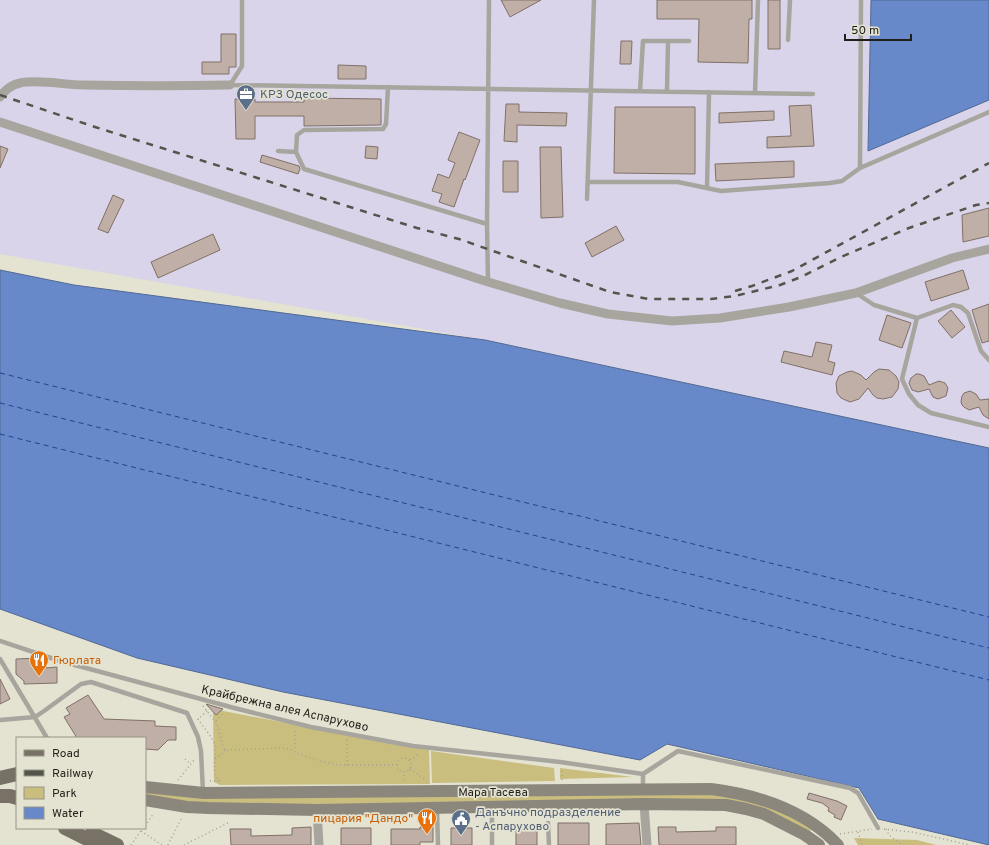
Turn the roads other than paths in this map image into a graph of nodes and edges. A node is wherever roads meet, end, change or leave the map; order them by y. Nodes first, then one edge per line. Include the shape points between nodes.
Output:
1 (242, 0) edge
2 (489, 0) edge
3 (594, 0) edge
4 (758, 0) edge
5 (790, 0) edge
6 (861, 0) edge
7 (788, 40) dead end
8 (668, 41) junction
9 (689, 41) dead end
10 (230, 85) junction
11 (388, 87) junction
12 (488, 88) junction
13 (592, 90) junction
14 (640, 91) junction
15 (667, 91) junction
16 (709, 92) junction
17 (755, 93) junction
18 (813, 94) dead end
19 (0, 97) edge
20 (989, 112) edge
21 (0, 122) edge
22 (278, 151) dead end
23 (296, 152) junction
24 (860, 168) junction
25 (588, 182) junction
26 (707, 188) junction
27 (587, 200) dead end
28 (487, 224) junction
29 (989, 249) edge
30 (488, 282) junction
31 (856, 293) junction
32 (917, 318) junction
33 (989, 360) edge
34 (989, 427) edge
35 (0, 641) edge
36 (0, 659) edge
37 (2, 665) edge
38 (35, 716) junction
39 (0, 720) edge
40 (46, 737) edge
41 (16, 774) edge
42 (643, 774) junction
43 (0, 778) edge
44 (146, 788) edge
45 (643, 790) junction
46 (204, 793) junction
47 (0, 796) edge
48 (16, 798) edge
49 (146, 800) edge
50 (644, 804) junction
51 (492, 808) junction
52 (437, 809) junction
53 (317, 810) junction
54 (548, 823) dead end
55 (878, 828) road end
56 (67, 829) edge
57 (86, 829) edge
58 (826, 841) edge
59 (100, 845) edge
60 (117, 845) edge
61 (319, 845) edge
62 (438, 845) edge
63 (492, 845) edge
64 (549, 845) edge
65 (647, 845) edge
66 (819, 845) edge
67 (838, 845) edge

1 - 10 lane via 242,66
2 - 12 lane
3 - 13 lane
4 - 17 lane
5 - 7 lane
6 - 24 lane
8 - 9 lane
8 - 14 lane via 643,41
8 - 15 lane
10 - 11 lane
10 - 19 street via 129,86 29,82 9,87
11 - 12 lane
11 - 23 lane via 386,124 383,129 304,130 297,135
12 - 13 lane
12 - 28 lane
13 - 14 lane
13 - 25 lane
14 - 15 lane
15 - 16 lane
16 - 17 lane
16 - 26 lane
17 - 18 lane
20 - 24 lane
21 - 30 street
22 - 23 lane
23 - 28 lane via 304,169
24 - 26 lane via 842,181 830,183 722,191
25 - 26 lane via 678,182
25 - 27 lane
28 - 30 lane
29 - 31 street via 952,258
30 - 31 street via 608,314 672,321 720,318
31 - 32 lane via 874,305
32 - 33 lane via 953,305 962,307 968,313 981,351
32 - 34 lane via 902,379 909,394 918,405 931,413
35 - 42 lane, Крайбрежна алея Аспарухово via 60,661 200,699 347,734 413,746 562,762
36 - 37 lane
37 - 38 lane
38 - 39 lane
38 - 40 lane
38 - 46 lane via 81,684 91,682 187,713 202,751
41 - 43 main road
42 - 45 lane
42 - 55 lane via 678,751 850,788 858,794
44 - 46 main road, Мара Тасева
45 - 46 main road, Мара Тасева
45 - 58 main road, Мара Тасева via 711,789 752,796 803,817
47 - 48 main road
49 - 53 main road, Мара Тасева via 187,807
50 - 51 main road, Мара Тасева
50 - 65 street
50 - 66 main road, Мара Тасева via 712,804 746,809 779,821
51 - 52 main road, Мара Тасева
51 - 63 lane
52 - 53 main road, Мара Тасева
52 - 62 lane
53 - 61 street
54 - 64 lane
56 - 59 main road
57 - 60 main road
58 - 67 main road, Мара Тасева

